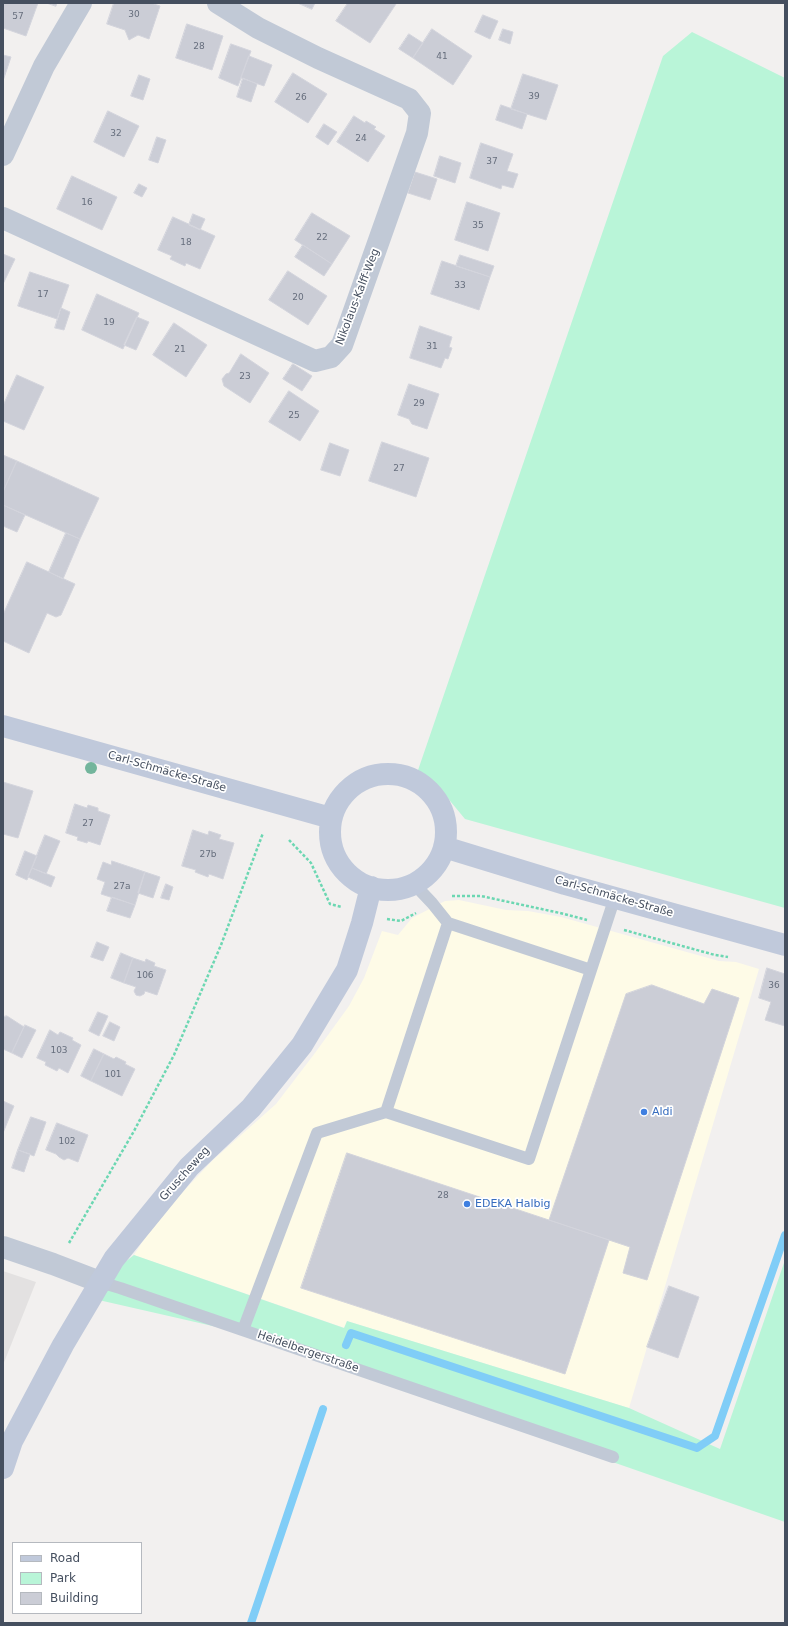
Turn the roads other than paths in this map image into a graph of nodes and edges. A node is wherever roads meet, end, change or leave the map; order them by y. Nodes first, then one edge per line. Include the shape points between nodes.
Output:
1 (81, 3) edge
2 (218, 3) edge
3 (3, 155) edge
4 (3, 218) edge
5 (3, 726) edge
6 (331, 818) junction
7 (444, 847) junction
8 (414, 884) junction
9 (371, 887) junction
10 (615, 897) junction
11 (448, 923) junction
12 (785, 945) edge
13 (591, 970) junction
14 (386, 1112) junction
15 (3, 1247) edge
16 (100, 1282) junction
17 (243, 1330) junction
18 (613, 1457) dead end
19 (3, 1468) edge

1 - 3 street via 44,66
2 - 4 street, Nikolaus-Kalff-Weg via 258,28 409,99 420,113 417,133 342,346 331,357 315,361
5 - 6 street, Carl-Schmäcke-Straße
6 - 7 street via 338,802 349,788 363,779 379,774 396,774 413,779 422,785 438,802 444,818
6 - 9 street via 330,837 334,856 345,871 360,883
7 - 8 street via 431,871
7 - 10 street, Carl-Schmäcke-Straße
8 - 9 street via 398,890 378,890
8 - 11 lane
9 - 16 street, Gruscheweg via 347,970 302,1045 251,1108 189,1167 114,1260
10 - 12 street, Carl-Schmäcke-Straße
10 - 13 lane
11 - 13 lane
11 - 14 lane
13 - 14 lane via 529,1159
14 - 17 lane via 317,1133
15 - 16 street, Heidelbergerstraße
16 - 17 lane, Heidelbergerstraße
16 - 19 street, Gruscheweg via 12,1441
17 - 18 lane, Heidelbergerstraße

